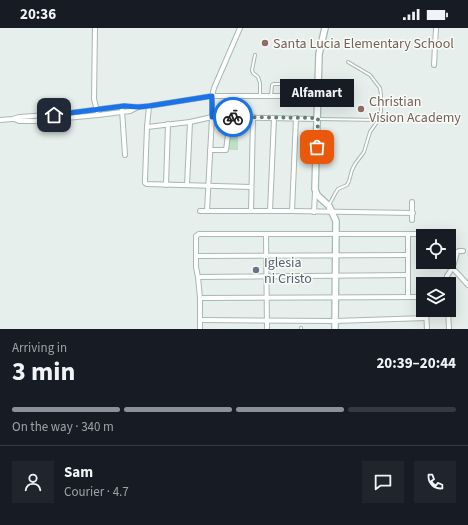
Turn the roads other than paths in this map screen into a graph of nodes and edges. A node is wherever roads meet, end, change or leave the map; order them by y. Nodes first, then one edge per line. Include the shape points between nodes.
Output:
1 (95, 28) edge
2 (240, 28) edge
3 (325, 28) edge
4 (436, 28) edge
5 (255, 55) dead end
6 (348, 62) dead end
7 (434, 65) dead end
8 (288, 84) dead end
9 (212, 96) junction
10 (260, 96) junction
11 (271, 96) junction
12 (318, 96) junction
13 (122, 106) junction
14 (149, 106) junction
15 (138, 107) junction
16 (97, 110) junction
17 (123, 112) junction
18 (98, 115) junction
19 (62, 117) junction
20 (212, 117) junction
21 (253, 117) junction
22 (274, 118) junction
23 (296, 118) junction
24 (318, 118) junction
25 (0, 120) edge
26 (379, 120) junction
27 (190, 122) junction
28 (168, 124) junction
29 (147, 127) junction
30 (228, 134) dead end
31 (210, 150) junction
32 (125, 155) dead end
33 (166, 185) junction
34 (187, 185) junction
35 (208, 186) junction
36 (251, 187) junction
37 (315, 189) junction
38 (412, 202) dead end
39 (330, 208) junction
40 (200, 211) dead end
41 (207, 211) junction
42 (251, 211) junction
43 (270, 211) junction
44 (292, 211) junction
45 (314, 212) junction
46 (412, 213) junction
47 (412, 220) dead end
48 (266, 234) junction
49 (335, 234) junction
50 (408, 234) junction
51 (416, 234) edge
52 (463, 251) dead end
53 (266, 255) junction
54 (336, 255) junction
55 (408, 255) junction
56 (196, 256) junction
57 (456, 258) edge
58 (453, 269) joint
59 (266, 276) junction
60 (335, 276) junction
61 (408, 276) junction
62 (198, 277) junction
63 (447, 277) edge
64 (468, 285) edge
65 (408, 297) junction
66 (200, 298) junction
67 (267, 298) junction
68 (335, 298) junction
69 (416, 298) edge
70 (448, 317) edge
71 (426, 318) joint
72 (200, 320) junction
73 (267, 320) junction
74 (335, 321) junction
75 (200, 329) edge
76 (267, 329) edge
77 (335, 329) edge
78 (427, 329) edge
79 (449, 329) edge

1 - 16 street via 94,99
2 - 9 street
3 - 12 street via 319,54
4 - 7 street
5 - 10 lane via 252,70 260,83
6 - 26 lane via 370,75 380,88
8 - 11 lane via 272,85
9 - 10 street
9 - 14 street
9 - 20 street
10 - 11 street
11 - 12 street
12 - 24 street
13 - 15 street
13 - 16 street
13 - 17 street
14 - 15 street
14 - 29 street
15 - 17 street
16 - 18 street
16 - 19 street
17 - 18 street
17 - 32 street
18 - 19 street
19 - 25 street via 19,117
20 - 21 street
20 - 27 street
20 - 31 street
21 - 22 street
21 - 36 street
22 - 23 street
22 - 43 street
23 - 24 street
23 - 44 street
24 - 26 lane
24 - 37 street
26 - 39 lane via 370,132 364,152 355,164 347,185 338,189
27 - 28 street
27 - 34 street
28 - 29 street
28 - 33 street
29 - 33 street via 145,183
30 - 31 street via 226,150
31 - 35 street
33 - 34 street
34 - 35 street
35 - 36 street
35 - 41 street
36 - 42 street
37 - 39 street via 317,195
37 - 45 street
38 - 46 street
39 - 45 street
39 - 46 street
39 - 49 street via 336,221
40 - 41 street
41 - 42 street
42 - 43 street
43 - 44 street
44 - 45 street
46 - 47 street
48 - 49 street
48 - 53 street
48 - 56 street via 199,234 196,236
49 - 50 street
49 - 54 street
50 - 51 street
50 - 55 street
52 - 57 street via 458,251
53 - 54 street
53 - 56 street
53 - 59 street
54 - 55 street
54 - 60 street
55 - 61 street
56 - 62 street
58 - 63 street
58 - 64 street
59 - 60 street
59 - 62 street
59 - 67 street
60 - 61 street
60 - 68 street
61 - 65 street
62 - 66 street
65 - 68 street
65 - 69 street
66 - 67 street
66 - 72 street
67 - 68 street
67 - 73 street
68 - 74 street
70 - 79 street
71 - 74 street
71 - 78 street
72 - 73 street
72 - 75 street
73 - 74 street
73 - 76 street
74 - 77 street

